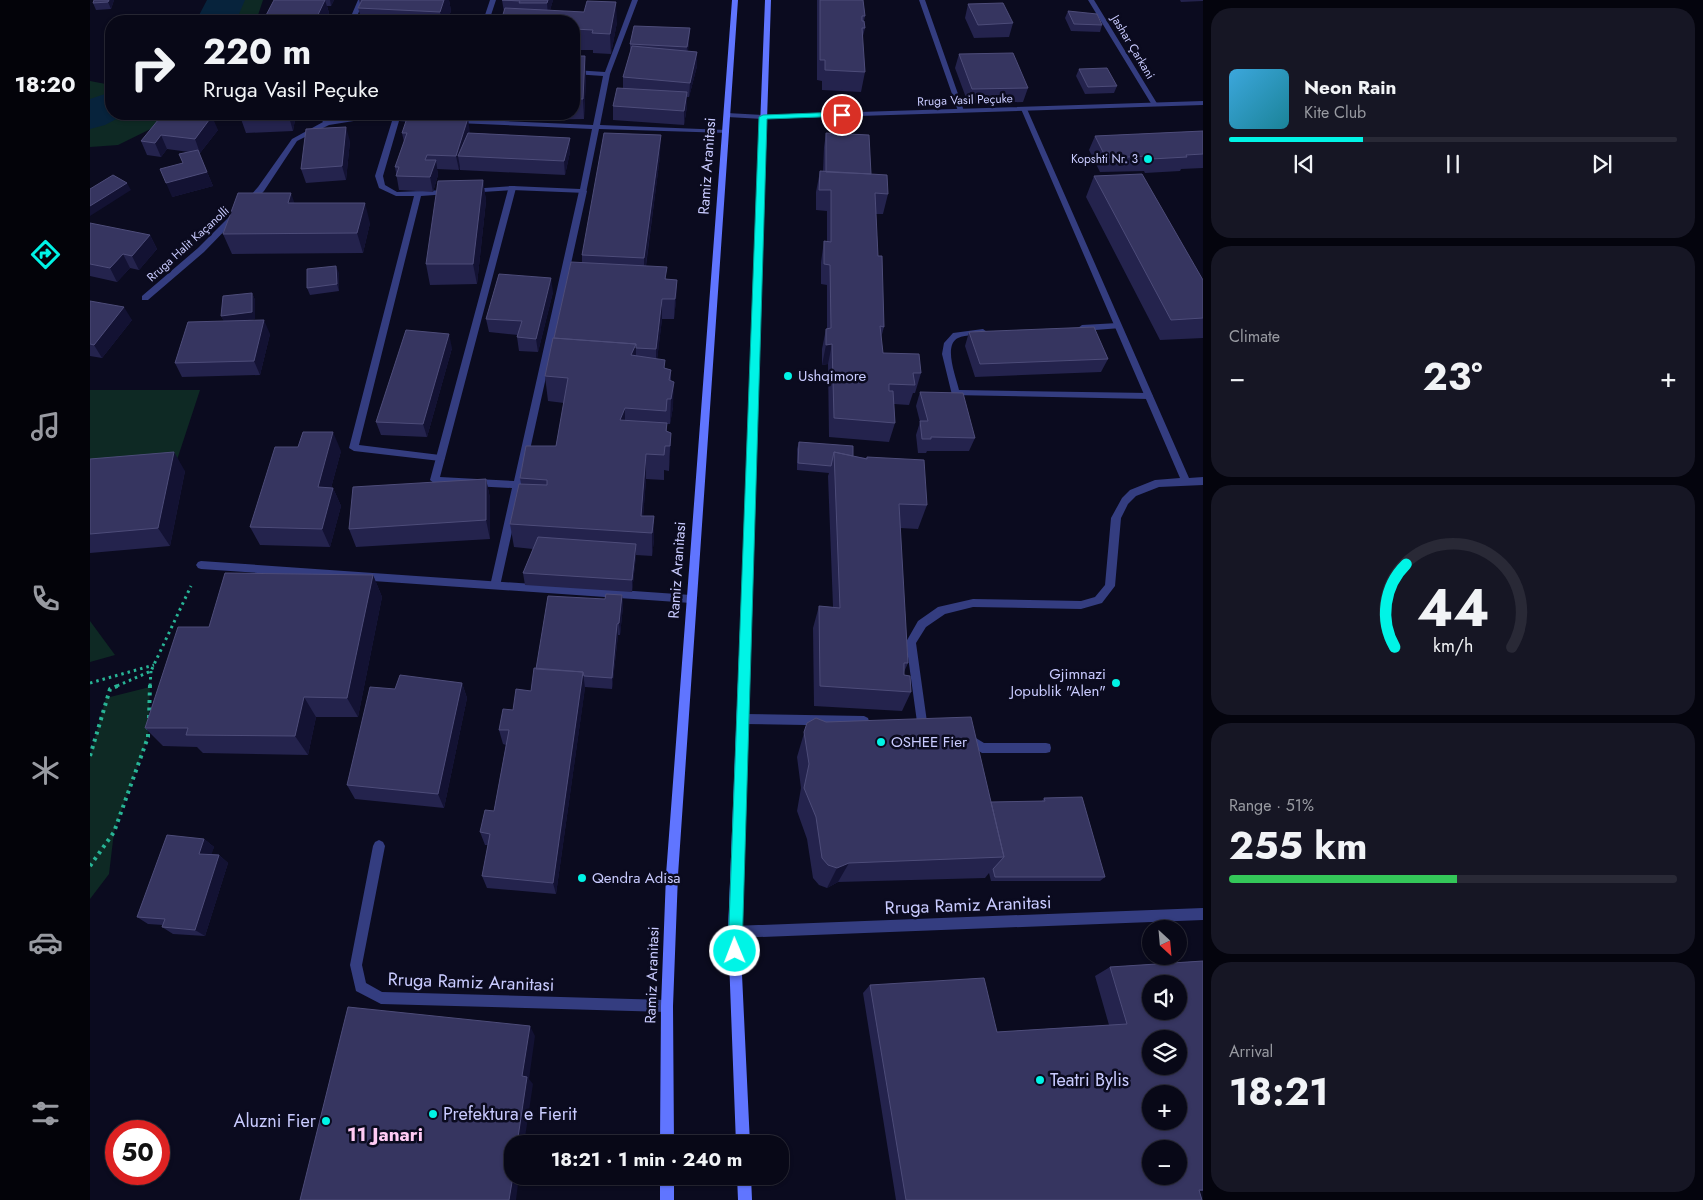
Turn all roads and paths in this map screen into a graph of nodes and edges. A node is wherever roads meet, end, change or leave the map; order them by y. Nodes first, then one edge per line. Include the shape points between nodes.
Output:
1 (361, 0) edge
2 (493, 0) edge
3 (635, 0) edge
4 (736, 0) edge
5 (768, 0) edge
6 (922, 0) edge
7 (1091, 0) edge
8 (355, 15) edge
9 (488, 15) edge
10 (580, 72) edge
11 (607, 74) junction
12 (1203, 104) edge
13 (1156, 105) junction
14 (1024, 109) junction
15 (962, 111) junction
16 (727, 115) junction
17 (763, 117) junction
18 (325, 120) edge
19 (346, 120) edge
20 (396, 120) edge
21 (488, 120) edge
22 (327, 123) junction
23 (598, 126) junction
24 (726, 132) junction
25 (512, 188) junction
26 (465, 191) edge
27 (583, 191) junction
28 (456, 192) edge
29 (418, 194) junction
30 (145, 298) dead end
31 (1118, 326) junction
32 (1069, 328) edge
33 (990, 332) edge
34 (1149, 396) junction
35 (440, 458) junction
36 (1203, 481) edge
37 (1186, 482) junction
38 (517, 486) junction
39 (201, 565) joint
40 (495, 586) junction
41 (691, 599) junction
42 (154, 665) junction
43 (151, 672) junction
44 (90, 683) edge
45 (743, 719) junction
46 (872, 721) edge
47 (922, 723) edge
48 (960, 733) edge
49 (1046, 748) dead end
50 (90, 756) edge
51 (378, 846) dead end
52 (90, 866) edge
53 (1203, 914) edge
54 (734, 932) junction
55 (667, 1006) junction
56 (667, 1135) edge
57 (743, 1135) edge
58 (667, 1185) edge
59 (745, 1185) edge
60 (667, 1200) edge
61 (746, 1200) edge

1 - 8 street
2 - 9 street
3 - 11 street
4 - 16 main road, Ramiz Aranitasi
5 - 17 main road
6 - 15 street
7 - 13 street, Jashar Çarkani
10 - 11 street
11 - 23 street
12 - 13 street, Rruga Vasil Peçuke
13 - 14 street, Rruga Vasil Peçuke
14 - 15 street, Rruga Vasil Peçuke
14 - 31 street
15 - 17 street, Rruga Vasil Peçuke
16 - 17 street, Rruga Vasil Peçuke
16 - 24 main road, Ramiz Aranitasi
17 - 45 main road
18 - 22 street
19 - 22 street, Rruga Halit Kaçanolli
20 - 29 street via 379,176 382,186 396,194
21 - 23 street
22 - 30 street, Rruga Halit Kaçanolli via 294,140 261,189 201,250
23 - 24 street
23 - 27 street
24 - 41 main road, Ramiz Aranitasi
25 - 26 street
25 - 27 street
25 - 35 street
27 - 38 street
28 - 29 street
29 - 35 street via 354,448
31 - 32 street
31 - 34 street
33 - 34 street via 956,335 948,343 946,354 955,393
34 - 37 street
35 - 38 street via 435,480
36 - 37 street
37 - 47 street via 1152,485 1125,501 1116,518 1110,586 1098,600 1081,605 973,603 942,610 922,624 911,642
38 - 40 street
39 - 40 street
39 - 42 path
40 - 41 street
41 - 55 main road, Ramiz Aranitasi via 672,875
42 - 43 path
42 - 44 path
43 - 50 path via 110,689
43 - 52 path via 148,737 114,832
45 - 46 street
45 - 54 main road
48 - 49 street via 982,748
51 - 55 street, Rruga Ramiz Aranitasi via 356,965 360,987 380,998
53 - 54 street, Rruga Ramiz Aranitasi
54 - 57 main road
55 - 56 main road, Ramiz Aranitasi
58 - 60 main road
59 - 61 main road

